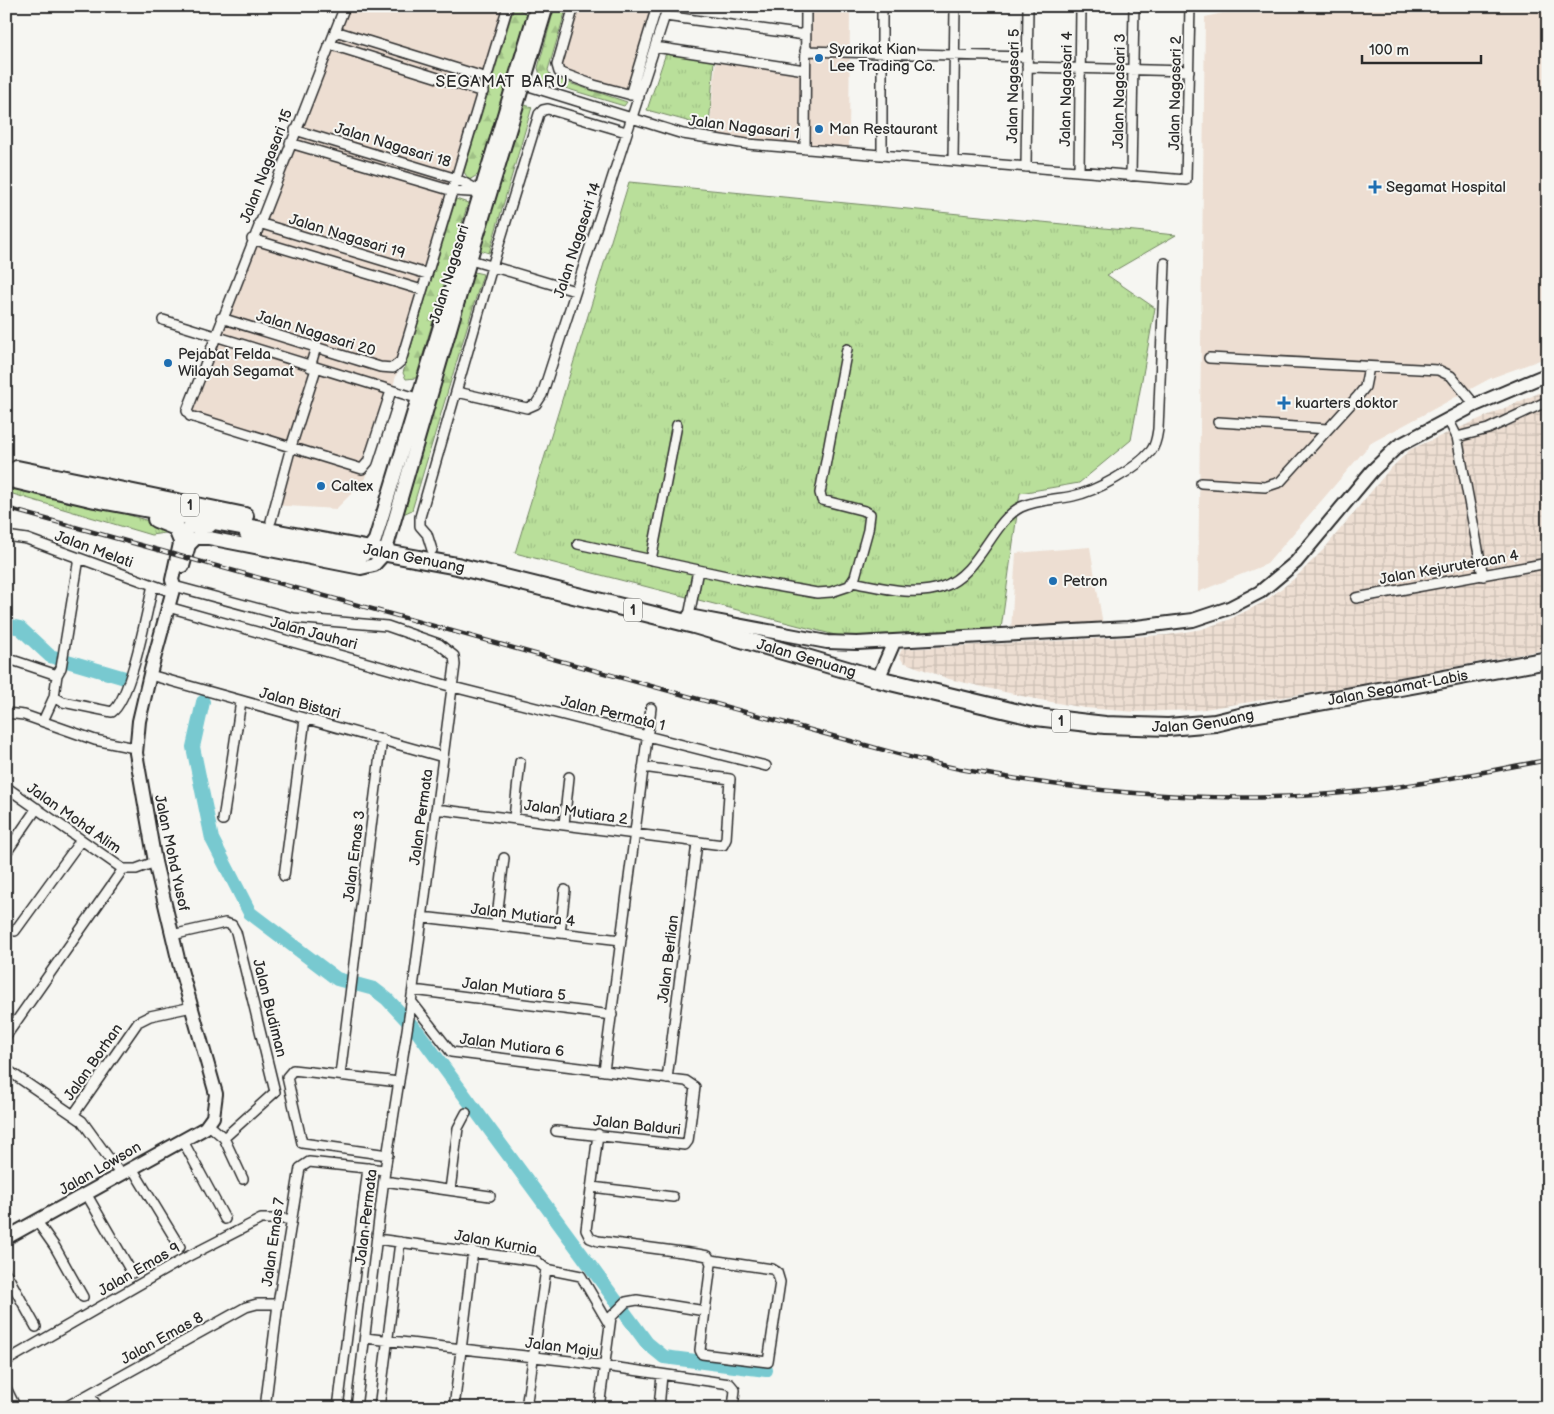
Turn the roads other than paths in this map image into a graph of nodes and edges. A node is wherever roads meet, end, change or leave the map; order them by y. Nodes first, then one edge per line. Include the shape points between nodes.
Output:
1 (344, 6) edge
2 (508, 6) edge
3 (537, 6) edge
4 (547, 6) edge
5 (574, 6) edge
6 (657, 6) edge
7 (668, 6) edge
8 (806, 6) edge
9 (882, 6) edge
10 (955, 6) edge
11 (1028, 6) edge
12 (1081, 6) edge
13 (1134, 6) edge
14 (1190, 6) edge
15 (665, 16) junction
16 (335, 31) junction
17 (805, 35) junction
18 (329, 44) junction
19 (655, 47) junction
20 (805, 51) junction
21 (881, 52) junction
22 (954, 55) junction
23 (1027, 57) junction
24 (1027, 67) junction
25 (1080, 67) junction
26 (1133, 69) junction
27 (805, 70) junction
28 (1189, 71) junction
29 (487, 78) junction
30 (519, 83) junction
31 (483, 92) junction
32 (634, 96) junction
33 (631, 118) junction
34 (295, 130) junction
35 (626, 132) junction
36 (290, 143) junction
37 (805, 149) junction
38 (882, 155) junction
39 (953, 161) junction
40 (1026, 167) junction
41 (1079, 171) junction
42 (1131, 176) junction
43 (457, 179) junction
44 (1186, 180) joint
45 (453, 191) junction
46 (486, 193) junction
47 (259, 223) junction
48 (252, 239) junction
49 (465, 258) junction
50 (1165, 263) dead end
51 (492, 267) junction
52 (427, 274) junction
53 (422, 290) junction
54 (575, 291) junction
55 (222, 318) junction
56 (163, 320) dead end
57 (214, 337) junction
58 (316, 347) junction
59 (847, 349) dead end
60 (1209, 358) dead end
61 (1369, 367) junction
62 (313, 368) junction
63 (1548, 374) edge
64 (391, 391) junction
65 (456, 392) junction
66 (423, 400) junction
67 (1548, 401) edge
68 (1476, 405) junction
69 (1448, 419) junction
70 (1218, 422) dead end
71 (677, 425) dead end
72 (1328, 429) junction
73 (1457, 438) junction
74 (291, 447) junction
75 (6, 467) edge
76 (6, 478) edge
77 (1201, 483) dead end
78 (95, 499) junction
79 (271, 521) junction
80 (6, 536) edge
81 (181, 539) junction
82 (578, 544) dead end
83 (379, 550) junction
84 (432, 550) junction
85 (79, 558) junction
86 (651, 560) junction
87 (1548, 563) edge
88 (698, 570) junction
89 (1483, 576) junction
90 (852, 582) junction
91 (153, 585) junction
92 (173, 589) junction
93 (1356, 598) dead end
94 (168, 608) junction
95 (689, 616) junction
96 (894, 642) junction
97 (454, 656) joint
98 (6, 658) edge
99 (1548, 660) edge
100 (59, 671) junction
101 (150, 675) junction
102 (879, 675) junction
103 (453, 687) junction
104 (54, 697) junction
105 (241, 701) junction
106 (651, 708) dead end
107 (6, 713) edge
108 (1248, 715) joint
109 (305, 719) junction
110 (43, 721) junction
111 (647, 736) junction
112 (382, 739) junction
113 (135, 748) junction
114 (443, 757) junction
115 (520, 762) dead end
116 (766, 766) dead end
117 (643, 767) junction
118 (569, 776) dead end
119 (6, 787) edge
120 (37, 808) junction
121 (436, 809) junction
122 (514, 818) junction
123 (223, 820) dead end
124 (564, 824) junction
125 (634, 834) junction
126 (82, 840) junction
127 (697, 843) junction
128 (6, 853) edge
129 (504, 858) dead end
130 (155, 862) junction
131 (122, 869) junction
132 (284, 876) dead end
133 (565, 890) dead end
134 (422, 917) junction
135 (496, 926) junction
136 (15, 931) dead end
137 (560, 934) junction
138 (172, 935) junction
139 (621, 940) junction
140 (412, 990) junction
141 (410, 1006) junction
142 (192, 1007) junction
143 (612, 1014) junction
144 (6, 1036) edge
145 (6, 1070) edge
146 (604, 1070) junction
147 (340, 1075) junction
148 (667, 1079) junction
149 (399, 1082) junction
150 (466, 1113) dead end
151 (74, 1114) junction
152 (209, 1125) junction
153 (556, 1131) dead end
154 (598, 1134) junction
155 (224, 1138) junction
156 (183, 1141) junction
157 (388, 1155) junction
158 (132, 1168) junction
159 (368, 1168) junction
160 (386, 1170) junction
161 (121, 1175) junction
162 (243, 1178) dead end
163 (384, 1181) junction
164 (592, 1187) junction
165 (450, 1190) junction
166 (87, 1195) junction
167 (490, 1196) dead end
168 (673, 1196) dead end
169 (225, 1219) dead end
170 (290, 1219) junction
171 (38, 1223) junction
172 (6, 1238) edge
173 (377, 1239) junction
174 (400, 1242) junction
175 (180, 1247) dead end
176 (474, 1252) junction
177 (711, 1260) junction
178 (546, 1269) junction
179 (6, 1273) edge
180 (132, 1273) dead end
181 (84, 1297) dead end
182 (278, 1304) junction
183 (705, 1311) junction
184 (609, 1324) junction
185 (36, 1327) dead end
186 (365, 1338) junction
187 (388, 1340) junction
188 (461, 1348) junction
189 (532, 1357) junction
190 (6, 1361) edge
191 (604, 1366) junction
192 (662, 1375) junction
193 (6, 1388) edge
194 (89, 1394) junction
195 (16, 1408) edge
196 (64, 1408) edge
197 (98, 1408) edge
198 (265, 1408) edge
199 (338, 1408) edge
200 (356, 1408) edge
201 (379, 1408) edge
202 (454, 1408) edge
203 (526, 1408) edge
204 (599, 1408) edge
205 (658, 1408) edge
206 (733, 1408) edge

1 - 16 street, Jalan Nagasari 15
2 - 29 street
3 - 30 street, Jalan Nagasari
4 - 30 street, Jalan Nagasari
5 - 32 street via 557,65 559,72
6 - 32 street, Jalan Nagasari 14
7 - 15 street, Jalan Nagasari 14
8 - 17 street
9 - 21 street
10 - 22 street
11 - 23 street, Jalan Nagasari 5
12 - 25 street, Jalan Nagasari 4
13 - 26 street, Jalan Nagasari 3
14 - 28 street, Jalan Nagasari 2
15 - 17 street
15 - 19 street, Jalan Nagasari 14
16 - 18 street, Jalan Nagasari 15
16 - 29 street
17 - 20 street
18 - 31 street
18 - 34 street, Jalan Nagasari 15
19 - 27 street
19 - 32 street, Jalan Nagasari 14
20 - 21 street
20 - 27 street
21 - 22 street
21 - 38 street
22 - 23 street
22 - 39 street
23 - 24 street, Jalan Nagasari 5
24 - 25 street
24 - 40 street, Jalan Nagasari 5
25 - 26 street
25 - 41 street, Jalan Nagasari 4
26 - 28 street
26 - 42 street, Jalan Nagasari 3
27 - 37 street
28 - 44 street, Jalan Nagasari 2
29 - 31 street
30 - 33 street, Jalan Nagasari 1
30 - 46 street, Jalan Nagasari
31 - 43 street
32 - 33 street, Jalan Nagasari 14
33 - 35 street, Jalan Nagasari 14
33 - 37 street, Jalan Nagasari 1 via 704,138
34 - 36 street, Jalan Nagasari 15
34 - 43 street, Jalan Nagasari 18
35 - 51 street via 543,110
35 - 54 street, Jalan Nagasari 14
36 - 45 street
36 - 47 street, Jalan Nagasari 15
37 - 38 street, Jalan Nagasari 1
38 - 39 street, Jalan Nagasari 1
39 - 40 street, Jalan Nagasari 1
40 - 41 street, Jalan Nagasari 1
41 - 42 street, Jalan Nagasari 1
42 - 44 street, Jalan Nagasari 1
43 - 45 street
43 - 46 street, Jalan Nagasari 18
45 - 46 street
45 - 52 street
46 - 49 street, Jalan Nagasari
47 - 48 street, Jalan Nagasari 15
47 - 52 street, Jalan Nagasari 19
48 - 53 street
48 - 55 street, Jalan Nagasari 15
49 - 51 street
49 - 66 street, Jalan Nagasari
50 - 90 street via 1158,429 1152,450 1118,476 1088,492 1031,502 1014,510 979,557 960,577 942,587 923,591 894,590
51 - 54 street
51 - 65 street
52 - 53 street
53 - 58 street, Jalan Nagasari 20 via 401,362 393,368
54 - 65 street, Jalan Nagasari 14 via 542,395 536,404 528,408
55 - 57 street, Jalan Nagasari 15
55 - 58 street, Jalan Nagasari 20
56 - 57 street
57 - 62 street
57 - 74 street, Jalan Nagasari 15 via 188,414
58 - 62 street
59 - 90 street via 820,494 828,503 870,514
60 - 61 street
61 - 68 street via 1438,370 1451,376
61 - 72 street via 1364,387
62 - 64 street
62 - 74 street
63 - 68 street
64 - 66 street
64 - 74 street via 365,468 358,469
65 - 84 street via 420,517 420,526 427,534
66 - 83 street, Jalan Nagasari
67 - 73 street via 1488,429
68 - 69 street
69 - 73 street
69 - 96 street via 1398,446 1372,471 1296,562 1260,592 1230,608 1193,620 1160,625
70 - 72 street
71 - 86 street
72 - 77 street via 1291,472 1274,486
73 - 89 street
74 - 79 street
75 - 79 highway, Jalan Genuang / 1
76 - 78 highway, Jalan Genuang / 1
78 - 81 highway via 173,525
78 - 83 highway, Jalan Genuang / 1
79 - 83 highway, Jalan Genuang / 1
80 - 85 street, Jalan Melati via 27,539
81 - 83 street via 189,527 204,525 353,558
81 - 92 street
82 - 86 street
83 - 84 highway, Jalan Genuang / 1
83 - 92 street via 365,568 356,568 196,538 189,545 179,580
83 - 102 highway, Jalan Genuang / 1 via 694,625
84 - 95 highway, Jalan Genuang / 1
85 - 91 street, Jalan Melati
85 - 100 street
86 - 88 street
87 - 89 street, Jalan Kejuruteraan 4
88 - 90 street via 817,593 839,591
88 - 95 street
89 - 93 street, Jalan Kejuruteraan 4
91 - 92 street, Jalan Melati
91 - 104 street via 133,670 118,708 112,712 63,702
92 - 94 street, Jalan Mohd Yusof
92 - 97 street, Jalan Melati via 292,618 386,626 438,644
94 - 101 street, Jalan Mohd Yusof
94 - 103 street, Jalan Jauhari
95 - 96 street via 827,642
95 - 102 highway, Jalan Genuang / 1
96 - 102 street
97 - 103 street, Jalan Permata
98 - 100 street
99 - 108 highway, Jalan Segamat-Labis / 1
100 - 104 street
101 - 105 street, Jalan Bistari
101 - 113 street, Jalan Mohd Yusof
102 - 108 highway, Jalan Genuang / 1 via 1004,711 1074,722 1168,727 1215,723
103 - 111 street, Jalan Permata 1
103 - 114 street, Jalan Permata
104 - 110 street
105 - 109 street, Jalan Bistari
105 - 123 street
106 - 111 street
107 - 110 street
109 - 112 street, Jalan Bistari
109 - 132 street
110 - 113 street via 95,740
111 - 116 street, Jalan Permata 1
111 - 117 street
112 - 114 street, Jalan Bistari
112 - 147 street, Jalan Emas 3
113 - 130 street, Jalan Mohd Yusof
114 - 121 street, Jalan Permata
115 - 122 street
117 - 125 street
117 - 127 street via 730,779 725,842 721,845
118 - 124 street
119 - 120 street, Jalan Mohd Alim
120 - 126 street, Jalan Mohd Alim
120 - 128 street
121 - 122 street, Jalan Mutiara 2
121 - 134 street, Jalan Permata
122 - 124 street, Jalan Mutiara 2
124 - 125 street, Jalan Mutiara 2
125 - 127 street
125 - 139 street
126 - 131 street, Jalan Mohd Alim
126 - 136 street
127 - 148 street, Jalan Berlian
129 - 135 street
130 - 131 street, Jalan Mohd Alim via 136,869
130 - 138 street, Jalan Mohd Yusof
131 - 144 street
133 - 137 street
134 - 135 street, Jalan Mutiara 4
134 - 140 street, Jalan Permata
135 - 137 street, Jalan Mutiara 4
137 - 139 street, Jalan Mutiara 4
138 - 142 street, Jalan Mohd Yusof
138 - 155 street, Jalan Budiman via 225,923 232,925 236,932 275,1092
139 - 143 street
140 - 141 street, Jalan Permata
140 - 143 street, Jalan Mutiara 5
141 - 146 street, Jalan Mutiara 6 via 451,1052
141 - 149 street, Jalan Permata
142 - 151 street, Jalan Borhan via 150,1016 138,1022
142 - 152 street, Jalan Mohd Yusof via 216,1094 215,1112
143 - 146 street
145 - 151 street
146 - 148 street, Jalan Mutiara 6
147 - 149 street
147 - 157 street via 294,1070 287,1077 302,1143
148 - 154 street, Jalan Balduri via 686,1081 695,1087 687,1144
149 - 157 street, Jalan Permata
150 - 165 street via 458,1128
151 - 161 street
152 - 155 street
152 - 156 street, Jalan Lowson
153 - 154 street, Jalan Balduri
154 - 164 street
155 - 162 street
156 - 158 street, Jalan Lowson
156 - 169 street
157 - 160 street, Jalan Permata
158 - 161 street, Jalan Lowson
158 - 175 street
159 - 160 street, Jalan Emas 7
159 - 170 street, Jalan Emas 7 via 306,1162 297,1173
159 - 199 street
160 - 163 street, Jalan Permata
161 - 166 street, Jalan Lowson
163 - 165 street
163 - 173 street, Jalan Permata
164 - 168 street
164 - 177 street via 586,1230 593,1240 682,1251 708,1256
165 - 167 street
166 - 171 street, Jalan Lowson
166 - 180 street
170 - 182 street, Jalan Emas 7
170 - 190 street, Jalan Emas 9 via 261,1219 187,1257
171 - 172 street, Jalan Lowson
171 - 181 street
173 - 174 street, Jalan Kurnia
173 - 186 street, Jalan Permata
174 - 176 street, Jalan Kurnia
174 - 187 street
176 - 178 street, Jalan Kurnia via 537,1261
176 - 188 street
177 - 183 street
177 - 183 street via 777,1272 780,1282 768,1362 702,1354
178 - 184 street, Jalan Kurnia via 581,1276
178 - 189 street
179 - 185 street
182 - 194 street, Jalan Emas 8 via 246,1307
182 - 198 street, Jalan Emas 7
183 - 184 street via 641,1300 626,1302
184 - 191 street
186 - 187 street, Jalan Maju
186 - 200 street, Jalan Permata
187 - 188 street, Jalan Maju
187 - 201 street
188 - 189 street, Jalan Maju
188 - 202 street
189 - 191 street, Jalan Maju
189 - 203 street
191 - 192 street, Jalan Maju
191 - 204 street
192 - 205 street
192 - 206 street, Jalan Maju via 732,1385 735,1390
193 - 195 street
194 - 196 street, Jalan Emas 8
194 - 197 street

